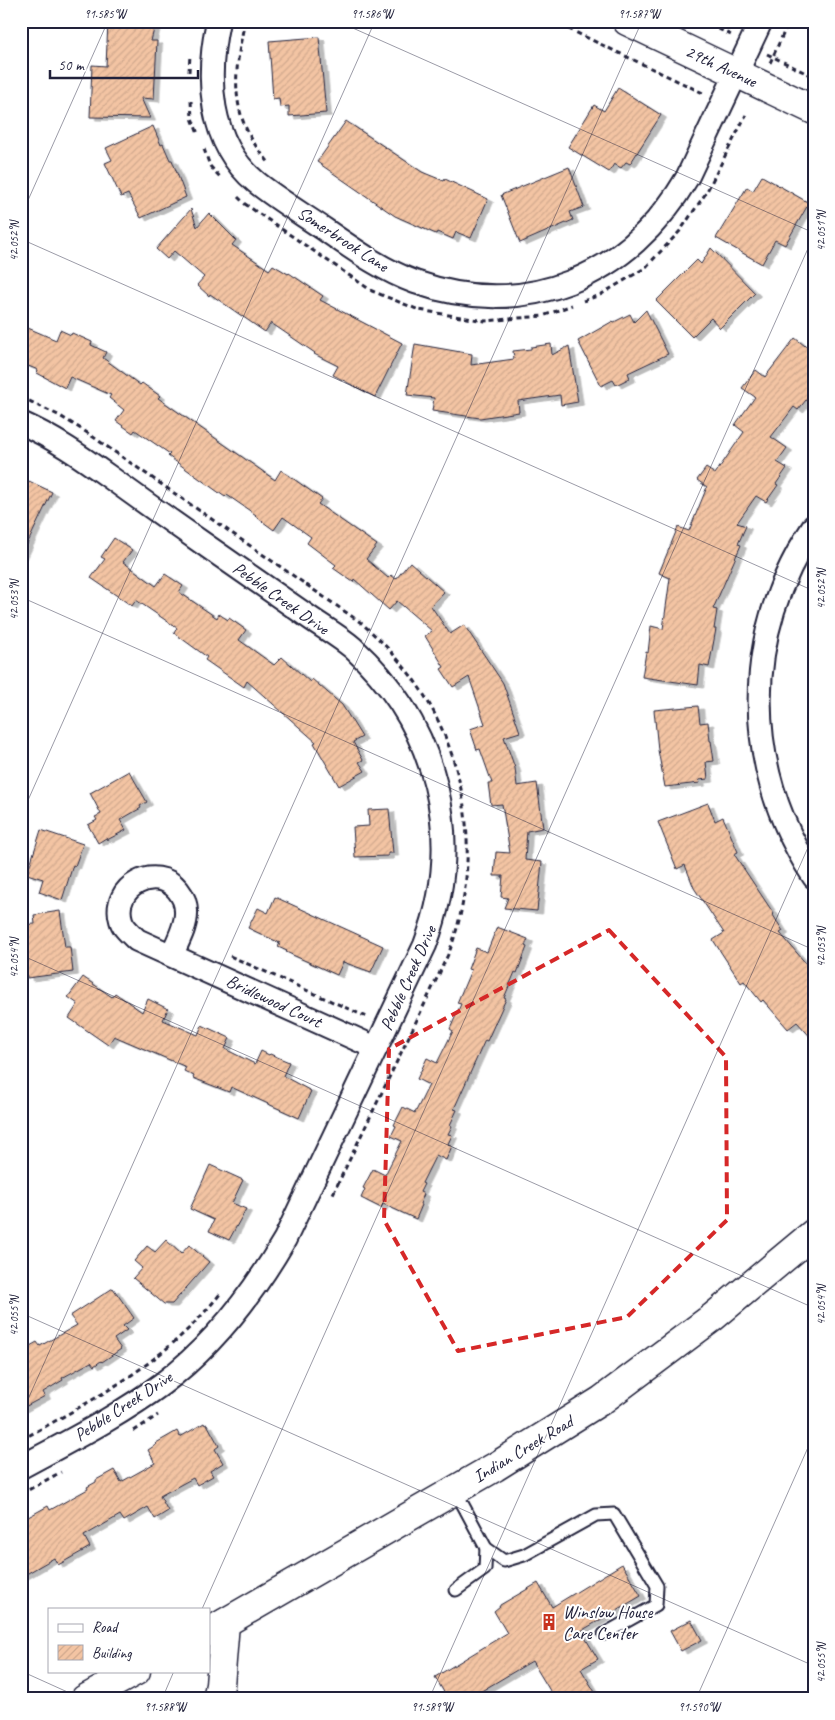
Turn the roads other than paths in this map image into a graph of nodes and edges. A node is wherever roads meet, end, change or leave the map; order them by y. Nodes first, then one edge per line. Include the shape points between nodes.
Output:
1 (218, 21) edge
2 (627, 21) edge
3 (761, 21) edge
4 (737, 74) junction
5 (814, 110) edge
6 (21, 423) edge
7 (814, 526) edge
8 (814, 877) edge
9 (172, 954) dead end
10 (376, 1048) junction
11 (814, 1233) edge
12 (21, 1467) edge
13 (456, 1490) junction
14 (486, 1548) junction
15 (456, 1590) dead end
16 (217, 1627) edge
17 (604, 1634) dead end
18 (134, 1672) edge
19 (85, 1699) edge
20 (217, 1699) edge

1 - 4 street, Somerbrook Lane via 211,65 212,100 219,129 232,156 255,182 370,261 415,282 480,296 542,291 574,281 633,245 675,198
2 - 4 street, 29th Avenue
3 - 4 street, Somerbrook Lane
4 - 5 street, 29th Avenue
6 - 10 street, Pebble Creek Drive via 73,452 352,648 396,696 425,750 434,779 444,843 442,879 425,945
7 - 8 street via 787,572 775,603 760,674 759,712 770,782 779,810 790,837
9 - 10 street, Bridlewood Court
10 - 12 street, Pebble Creek Drive via 285,1239 249,1296 228,1322 163,1383 114,1415
11 - 13 street, Indian Creek Road via 713,1317 602,1400
13 - 14 lane
13 - 16 street, Indian Creek Road
14 - 15 lane via 485,1569
14 - 17 lane via 504,1560 511,1559 596,1515 614,1514 657,1586 656,1605
16 - 20 street via 220,1685
18 - 19 street

